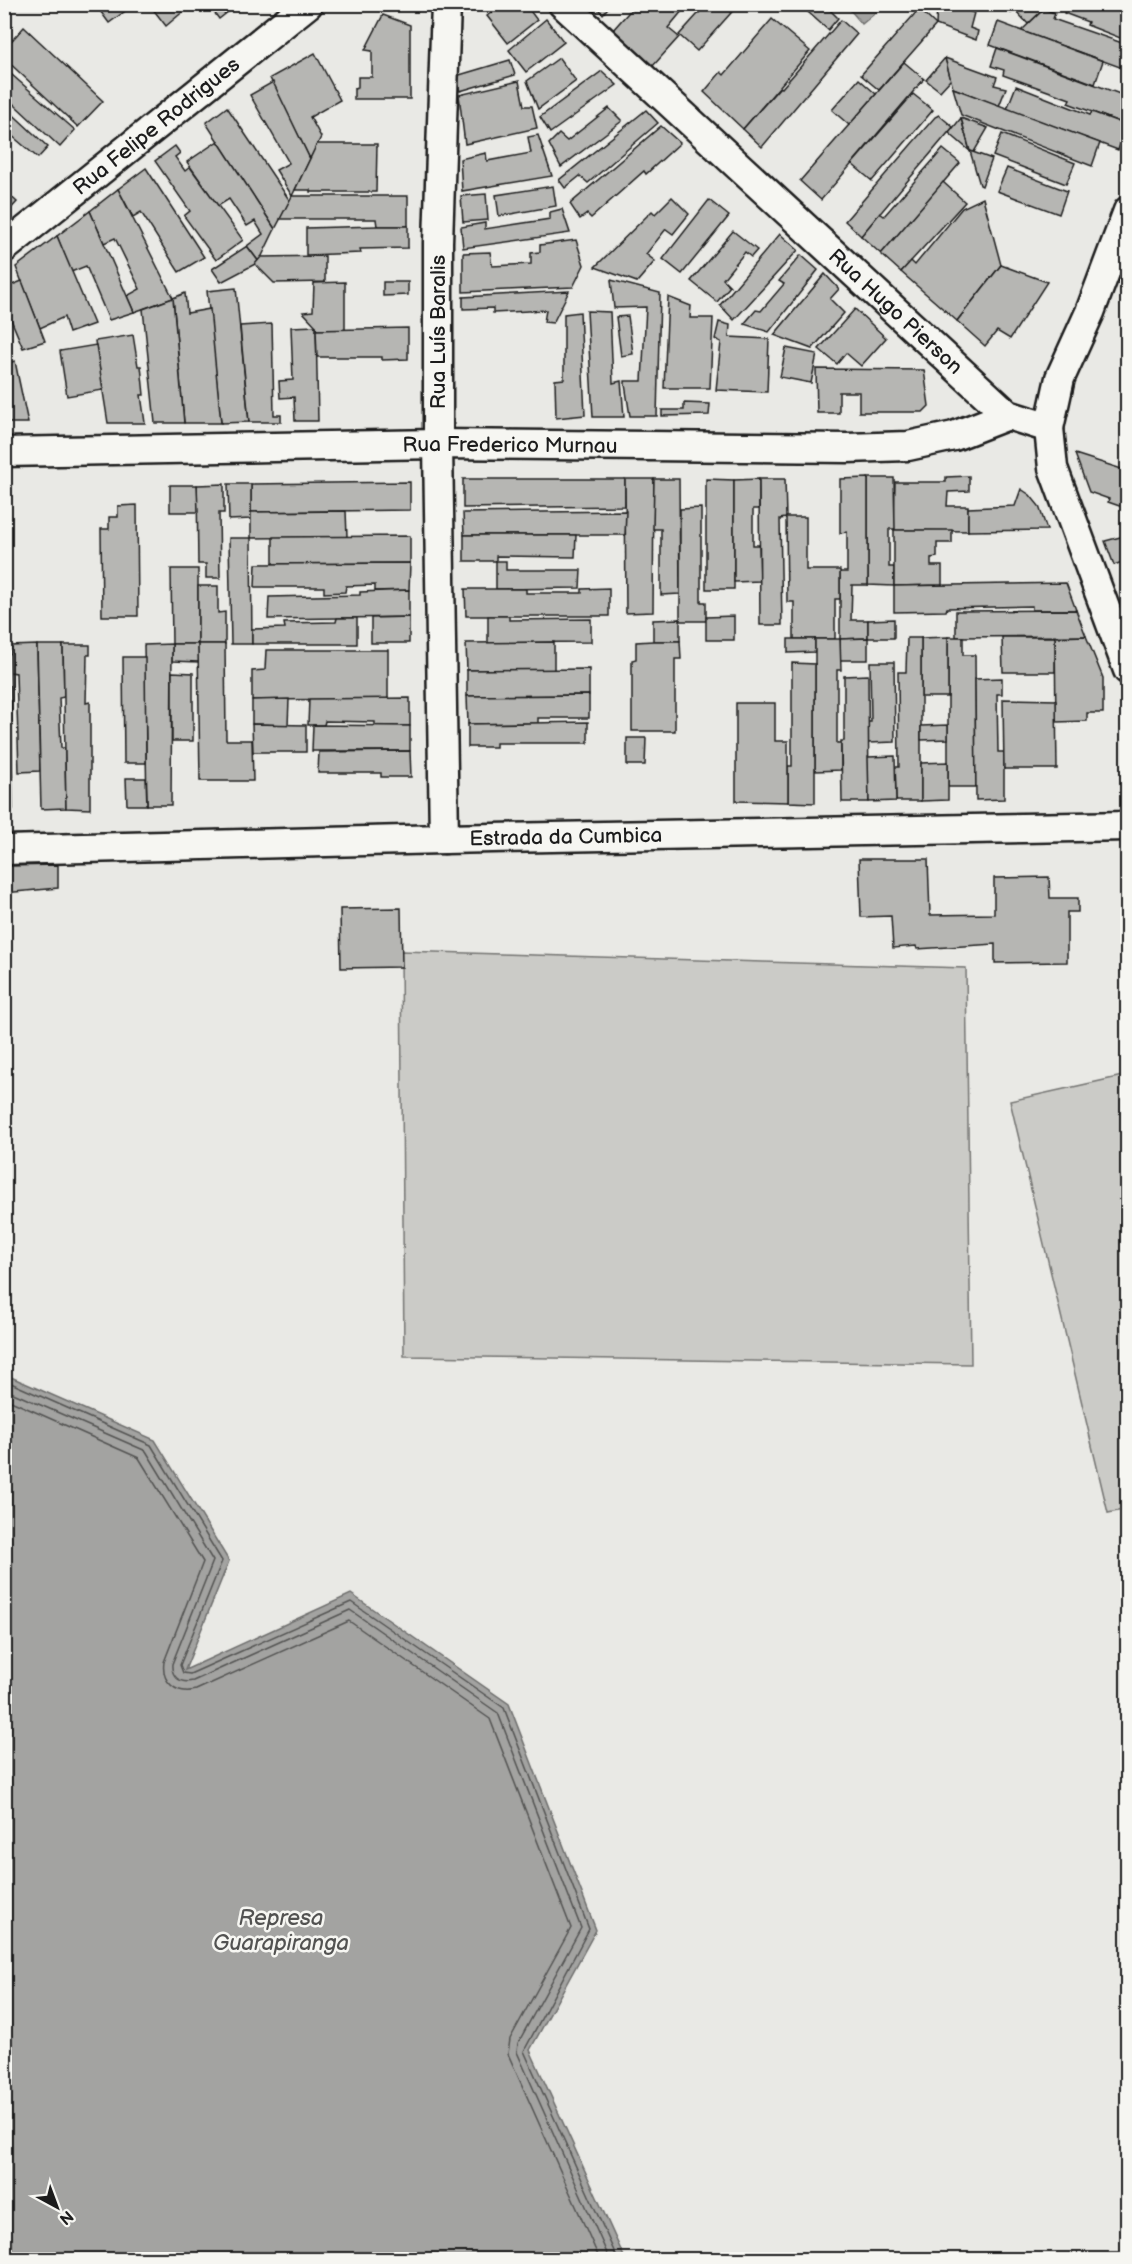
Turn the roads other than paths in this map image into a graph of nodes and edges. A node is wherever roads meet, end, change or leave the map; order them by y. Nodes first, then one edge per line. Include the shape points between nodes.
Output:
1 (308, 4) edge
2 (446, 4) edge
3 (563, 4) edge
4 (1128, 211) edge
5 (4, 248) edge
6 (1008, 415) junction
7 (1049, 428) junction
8 (438, 444) junction
9 (4, 452) edge
10 (1128, 670) edge
11 (1128, 826) edge
12 (444, 839) junction
13 (4, 850) edge

1 - 5 street, Rua Felipe Rodrigues
2 - 8 street, Rua Luís Baralis via 438,242
3 - 6 street, Rua Hugo Pierson
4 - 7 street via 1060,378
6 - 7 street, Rua Hugo Pierson
6 - 8 street, Rua Frederico Murnau via 954,436 908,446
7 - 10 street via 1053,468
8 - 9 street, Rua Frederico Murnau
8 - 12 street, Rua Luís Baralis
11 - 12 street, Estrada da Cumbica
12 - 13 street, Estrada da Cumbica

